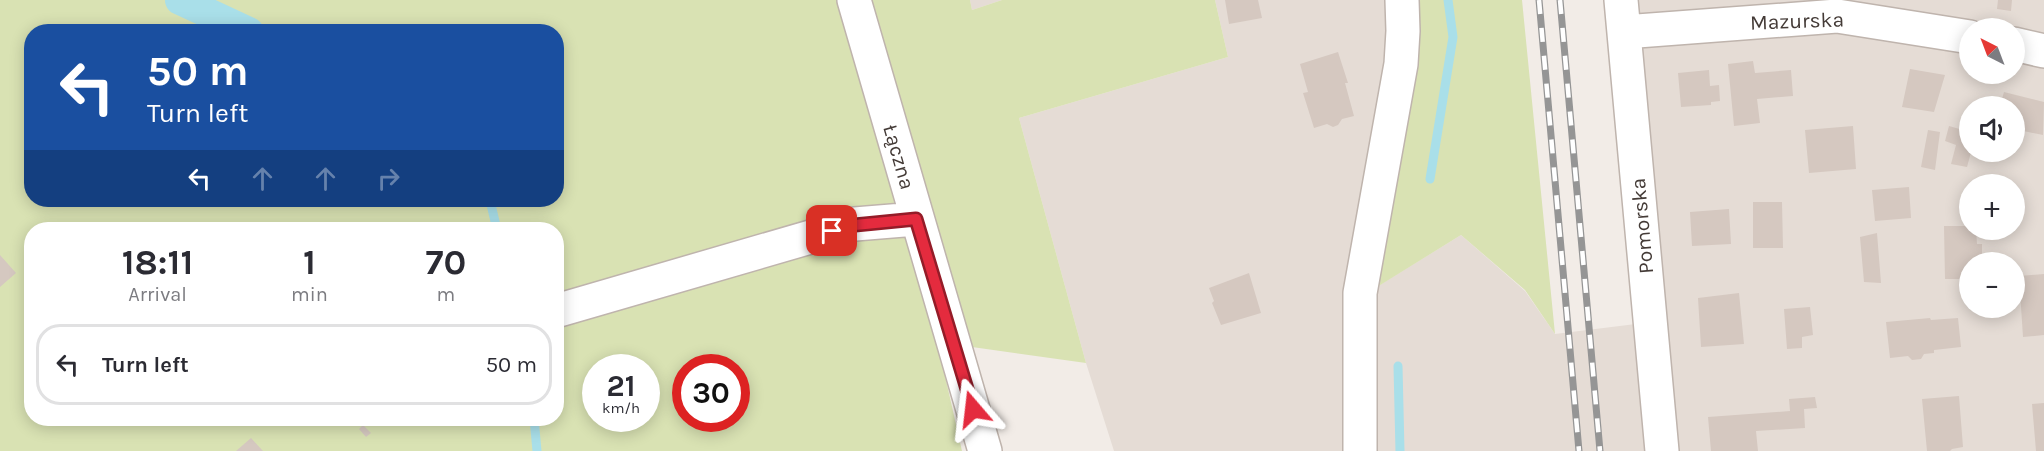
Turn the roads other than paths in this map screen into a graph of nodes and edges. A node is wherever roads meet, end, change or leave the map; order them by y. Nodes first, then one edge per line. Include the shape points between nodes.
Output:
1 (854, 0) edge
2 (1402, 0) edge
3 (1621, 0) edge
4 (1624, 32) junction
5 (1959, 35) edge
6 (2025, 47) edge
7 (2044, 51) edge
8 (916, 219) junction
9 (564, 309) edge
10 (985, 451) edge
11 (1360, 451) edge
12 (1662, 451) edge

1 - 8 street, Łączna
2 - 11 street via 1401,64 1360,292
3 - 4 street, Pomorska
4 - 5 street, Mazurska via 1837,16
4 - 12 street, Pomorska
6 - 7 street
8 - 9 street via 855,225
8 - 10 street, Łączna

